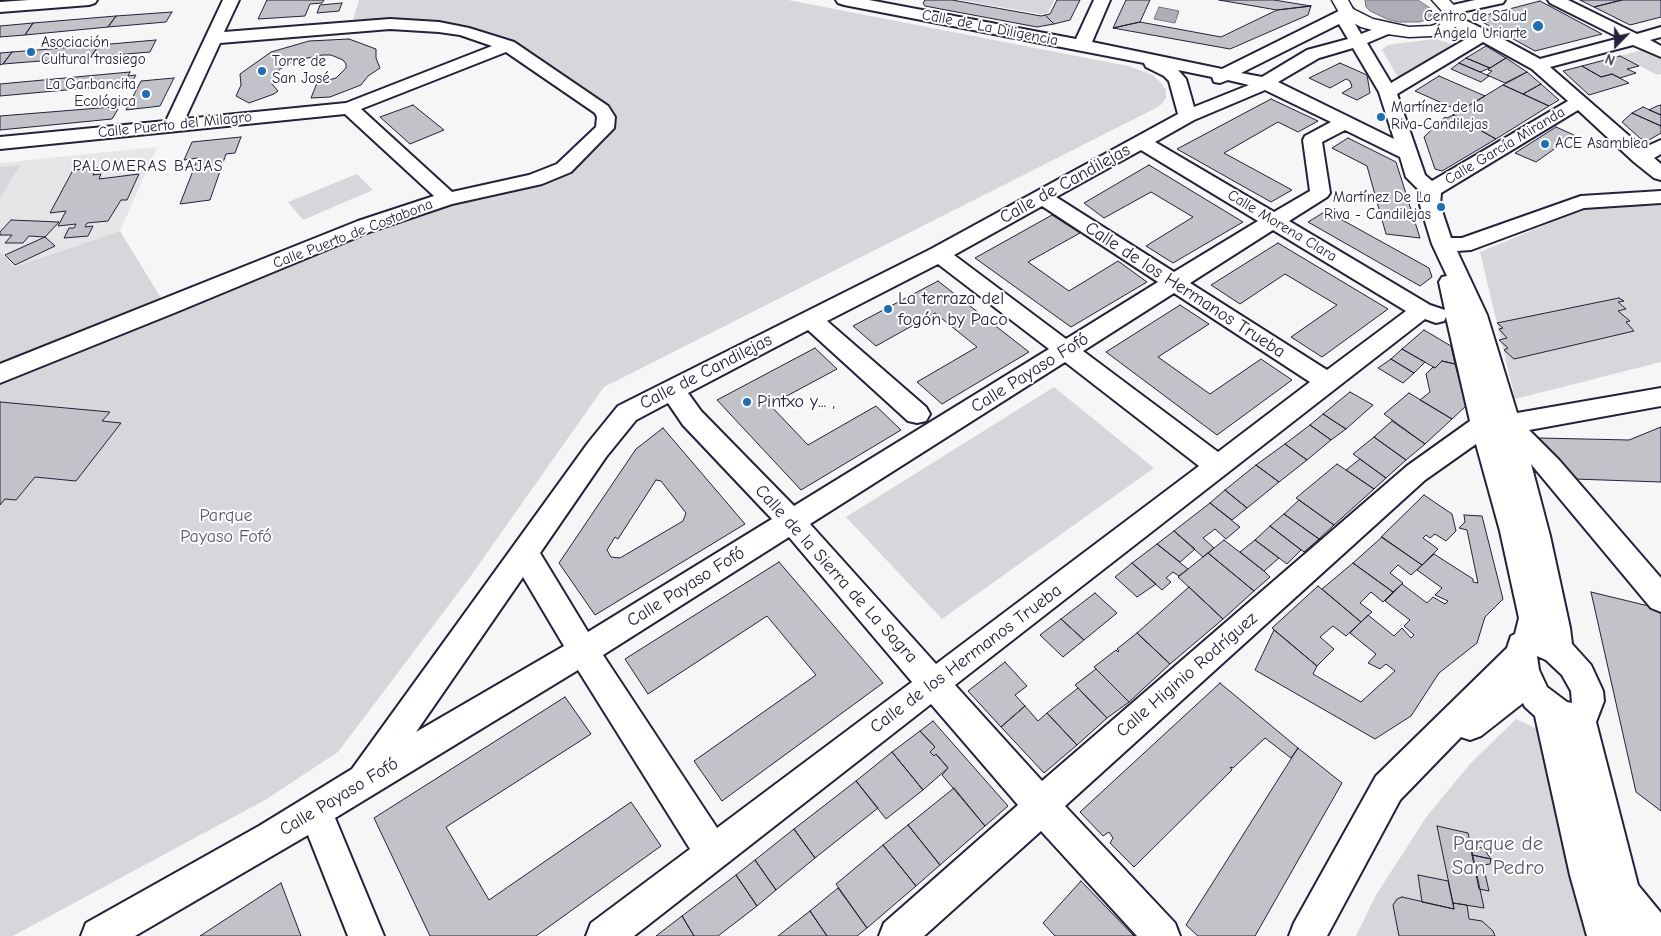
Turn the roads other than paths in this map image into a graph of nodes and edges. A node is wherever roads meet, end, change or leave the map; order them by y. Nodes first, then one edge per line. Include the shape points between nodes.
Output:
1 (89, 0) edge
2 (231, 0) edge
3 (844, 0) edge
4 (1102, 0) edge
5 (1497, 0) edge
6 (1556, 0) edge
7 (898, 5) edge
8 (1340, 6) edge
9 (0, 7) edge
10 (1447, 10) edge
11 (1387, 29) junction
12 (1661, 32) edge
13 (1484, 35) junction
14 (215, 38) junction
15 (1635, 39) junction
16 (1358, 41) junction
17 (1082, 45) junction
18 (508, 46) junction
19 (1661, 52) edge
20 (1313, 54) junction
21 (1136, 56) junction
22 (1538, 65) junction
23 (1374, 67) junction
24 (1225, 74) junction
25 (1266, 83) junction
26 (1388, 92) junction
27 (1578, 102) junction
28 (349, 108) junction
29 (1188, 116) junction
30 (1340, 125) dead end
31 (172, 126) junction
32 (1141, 142) junction
33 (0, 143) edge
34 (1661, 146) edge
35 (1407, 153) junction
36 (1641, 158) junction
37 (1661, 174) edge
38 (1432, 190) junction
39 (1042, 197) junction
40 (1661, 197) edge
41 (447, 199) junction
42 (1443, 244) junction
43 (939, 254) junction
44 (1174, 283) junction
45 (1422, 310) junction
46 (810, 320) junction
47 (1458, 325) junction
48 (1482, 334) junction
49 (1065, 351) junction
50 (0, 374) edge
51 (1328, 382) junction
52 (672, 389) junction
53 (1661, 397) edge
54 (918, 414) dead end
55 (1496, 424) junction
56 (1218, 466) junction
57 (792, 522) junction
58 (524, 552) junction
59 (1661, 599) edge
60 (1557, 650) junction
61 (583, 651) junction
62 (1525, 659) junction
63 (934, 685) junction
64 (1564, 713) junction
65 (360, 783) junction
66 (1042, 807) junction
67 (315, 810) junction
68 (712, 853) junction
69 (1622, 892) junction
70 (99, 936) edge
71 (366, 936) edge
72 (604, 936) edge
73 (898, 936) edge
74 (1162, 936) edge
75 (1307, 936) edge
76 (1605, 936) edge
77 (1633, 936) edge
78 (1656, 936) edge

1 - 9 street
2 - 14 street
3 - 7 street, Calle de La Diligencia
4 - 17 street
5 - 10 street
6 - 15 street
7 - 17 street, Calle de La Diligencia
8 - 11 main road via 1367,23
8 - 16 street
8 - 24 street, Calle de Candilejas
10 - 11 main road via 1446,26 1432,31
10 - 13 street
11 - 16 street, Calle de Candilejas
12 - 15 street
13 - 22 street
13 - 26 street
14 - 18 street, Calle Puerto de Costabona via 390,24 439,27
14 - 31 street
15 - 19 street
15 - 22 street
16 - 20 street, Calle de Candilejas
16 - 23 street
17 - 21 street, Calle de La Diligencia
18 - 28 street, Calle Puerto del Milagro
18 - 41 street, Calle Puerto de Costabona via 602,110 606,117 605,128 564,168 535,180
20 - 23 street via 1347,58
20 - 25 street, Calle de Candilejas
21 - 24 street, Calle de La Diligencia
21 - 29 street, Calle de La Diligencia via 1170,72 1177,79
22 - 27 street
23 - 26 street
24 - 25 street, Calle de La Diligencia
24 - 29 street, Calle de Candilejas
25 - 29 street, Calle de Candilejas
25 - 35 street, Calle de La Diligencia
26 - 35 street
27 - 36 street
27 - 38 street, Calle García Miranda
28 - 31 street, Calle Puerto del Milagro
28 - 41 street
29 - 32 street, Calle de Candilejas
30 - 44 street, Calle Payaso Fofó via 1312,140 1320,193
31 - 33 street, Calle Puerto del Milagro
32 - 39 street, Calle de Candilejas
32 - 45 street, Calle Morena Clara
34 - 36 street
35 - 38 street via 1416,177
36 - 37 street
38 - 42 street via 1430,205
39 - 43 street, Calle de Candilejas
39 - 44 street, Calle de los Hermanos Trueba
40 - 42 street via 1581,202 1464,245
41 - 50 street, Calle Puerto de Costabona via 365,226
42 - 47 street
42 - 48 street
43 - 46 street, Calle de Candilejas
43 - 49 street
44 - 49 street, Calle Payaso Fofó
44 - 51 street, Calle de los Hermanos Trueba
45 - 47 street, Calle Morena Clara
45 - 51 street, Calle de los Hermanos Trueba
46 - 52 street, Calle de Candilejas
46 - 54 street
47 - 48 street, Calle Morena Clara
47 - 55 street
48 - 55 street via 1495,376
49 - 56 street
49 - 57 street, Calle Payaso Fofó
51 - 56 street, Calle de los Hermanos Trueba
52 - 57 street, Calle de la Sierra de La Sagra via 692,418
52 - 58 street, Calle de Candilejas via 627,413
53 - 55 street via 1555,418
55 - 59 street via 1550,467
55 - 60 street via 1536,536 1556,628
55 - 62 street via 1498,481 1514,531 1534,618
55 - 66 street, Calle Higinio Rodríguez via 1416,473 1060,786
56 - 63 street, Calle de los Hermanos Trueba
57 - 61 street, Calle Payaso Fofó
57 - 63 street, Calle de la Sierra de La Sagra
58 - 61 street
58 - 65 street, Calle de Candilejas
60 - 62 street via 1540,643
60 - 64 street via 1573,665 1587,691 1585,711
61 - 65 street, Calle Payaso Fofó
61 - 68 street
62 - 64 street via 1536,697
62 - 75 street via 1388,788
63 - 66 street, Calle de la Sierra de La Sagra
63 - 68 street, Calle de los Hermanos Trueba
64 - 69 street
64 - 76 street via 1588,875
65 - 67 street, Calle Payaso Fofó
66 - 73 street, Calle Higinio Rodríguez
66 - 74 street, Calle de la Sierra de La Sagra
67 - 70 street, Calle Payaso Fofó
67 - 71 street
68 - 72 street, Calle de los Hermanos Trueba
69 - 77 street
69 - 78 street

